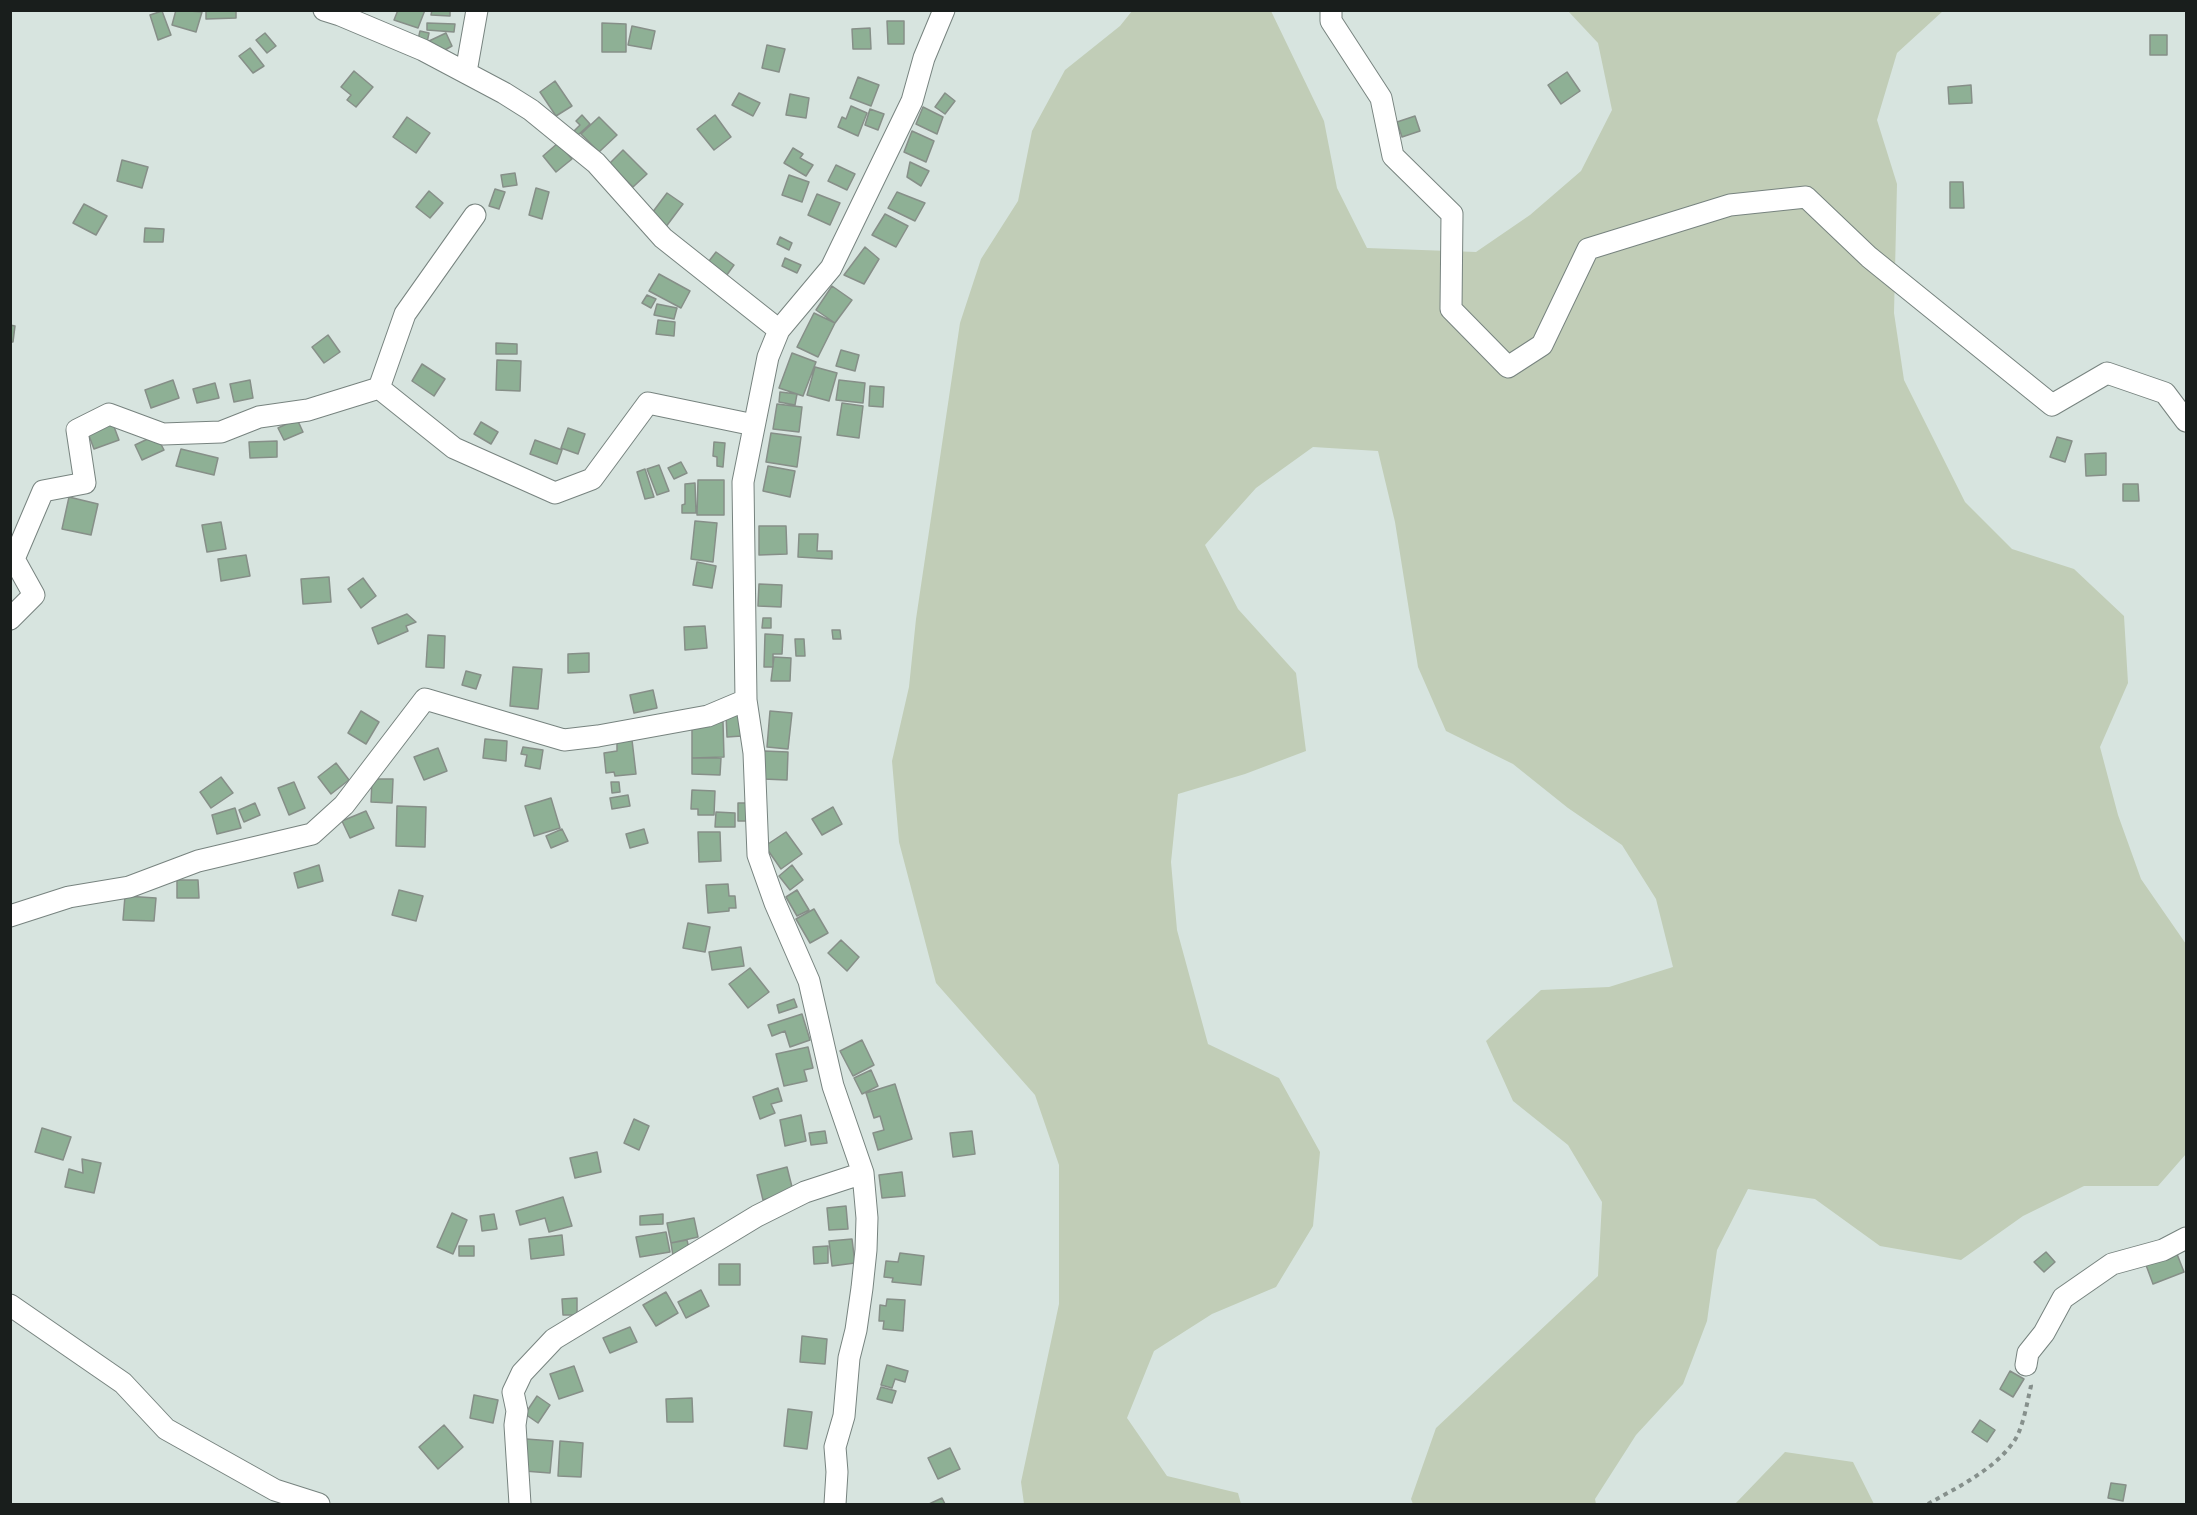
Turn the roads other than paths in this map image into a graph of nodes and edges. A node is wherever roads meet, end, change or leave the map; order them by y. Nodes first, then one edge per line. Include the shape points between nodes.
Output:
1 (324, 10) edge
2 (477, 10) edge
3 (944, 10) edge
4 (1331, 10) edge
5 (466, 72) junction
6 (475, 215) dead end
7 (778, 330) junction
8 (379, 388) junction
9 (2187, 421) edge
10 (753, 425) junction
11 (10, 619) edge
12 (746, 700) junction
13 (10, 916) edge
14 (863, 1173) junction
15 (2187, 1238) edge
16 (10, 1305) edge
17 (2026, 1365) road end
18 (272, 1497) edge
19 (320, 1504) edge
20 (520, 1504) edge
21 (835, 1504) edge

1 - 5 street
2 - 5 street
3 - 7 street via 912,101 831,268
4 - 9 street via 1331,21 1381,98 1393,156 1452,214 1451,309 1508,367 1542,345 1588,249 1730,205 1806,197 1869,257 2052,405 2107,373 2165,393
5 - 7 street via 531,110 596,163 663,238
6 - 8 street via 405,314
7 - 10 street
8 - 10 street via 454,448 555,493 592,480 648,403
8 - 11 street via 308,410 259,417 221,432 163,434 109,414 77,430 85,483 43,491 14,559 34,595
10 - 12 street via 743,482
12 - 13 street via 708,716 564,740 425,699 344,806 312,834 198,861 129,886 69,897
12 - 14 street via 754,753 758,855 808,981 833,1086
14 - 20 street via 805,1192 757,1216 554,1339 522,1373 513,1392
14 - 21 street via 866,1250 844,1416 835,1447
15 - 17 street via 2163,1250 2112,1264 2063,1298 2028,1353
16 - 18 street via 123,1383 166,1429
18 - 19 street

